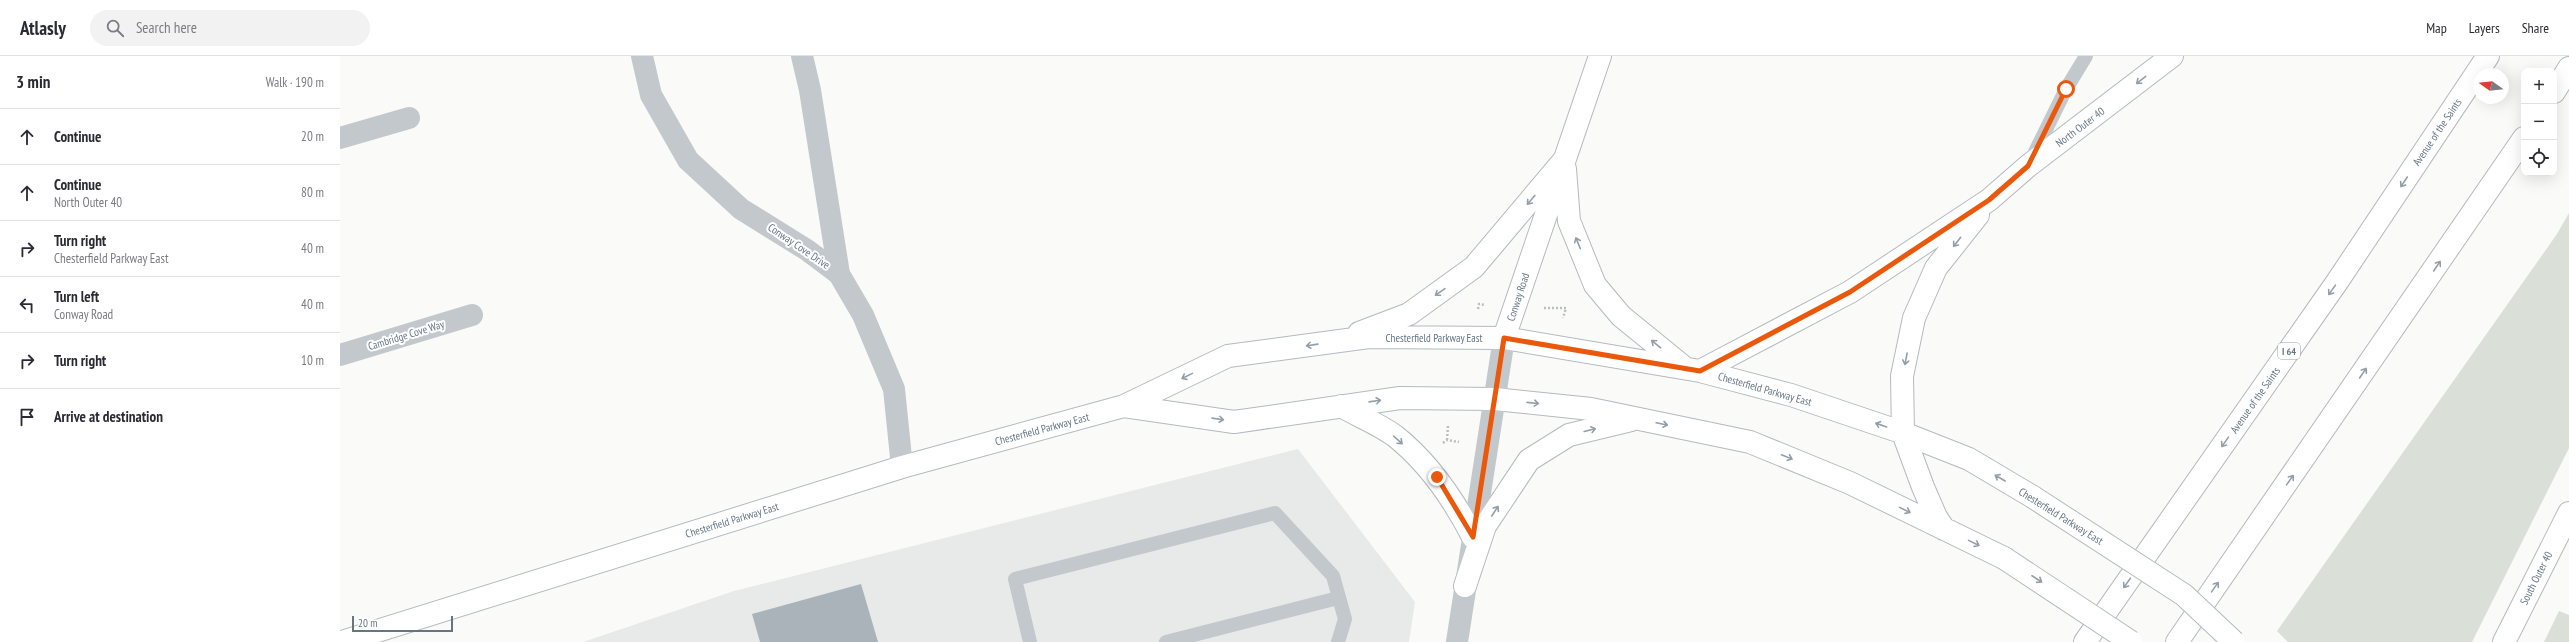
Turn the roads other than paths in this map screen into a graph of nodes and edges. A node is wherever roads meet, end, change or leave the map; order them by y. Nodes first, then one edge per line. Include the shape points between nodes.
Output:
1 (642, 56) edge
2 (802, 56) edge
3 (1600, 56) edge
4 (2086, 56) edge
5 (2172, 56) edge
6 (2488, 56) edge
7 (2569, 68) edge
8 (2557, 87) edge
9 (409, 118) dead end
10 (340, 138) edge
11 (2523, 140) edge
12 (1565, 159) junction
13 (2028, 166) junction
14 (1989, 200) junction
15 (839, 274) junction
16 (472, 315) dead end
17 (1504, 338) junction
18 (1337, 342) junction
19 (340, 355) edge
20 (1693, 370) junction
21 (1494, 399) junction
22 (1124, 406) junction
23 (1341, 406) junction
24 (1637, 419) junction
25 (1903, 433) junction
26 (902, 467) junction
27 (2569, 513) edge
28 (1944, 528) junction
29 (1473, 537) junction
30 (1465, 586) junction
31 (1338, 598) junction
32 (342, 642) edge
33 (1030, 642) edge
34 (1166, 642) edge
35 (1338, 642) edge
36 (1457, 642) edge
37 (2085, 642) edge
38 (2131, 642) edge
39 (2177, 642) edge
40 (2234, 642) edge
41 (2504, 642) edge

1 - 15 street, Conway Cove Drive via 651,95 688,160 741,209 807,250
2 - 15 street via 810,90
3 - 12 main road, Conway Road
4 - 13 lane via 2066,89
5 -> 13 main road, North Outer 40
6 -> 37 main road, Avenue of the Saints / I 64 via 2337,282
7 - 8 main road
9 - 10 street
39 -> 11 main road
12 - 17 main road, Conway Road
12 -> 18 main road via 1474,267 1409,314
20 -> 12 main road via 1621,316 1595,285 1569,221
13 - 14 main road, North Outer 40
14 - 20 main road, North Outer 40 via 1850,292
14 -> 25 main road via 1936,268 1914,318 1902,376
15 - 26 street, Conway Cove Drive via 863,316 894,389
16 - 19 street, Cambridge Cove Way
17 - 18 main road, Chesterfield Parkway East via 1369,337
17 - 20 main road, Chesterfield Parkway East
17 - 21 street, Conway Road
18 -> 22 main road, Chesterfield Parkway East via 1228,356
25 -> 20 main road, Chesterfield Parkway East via 1791,395
23 -> 21 main road, Chesterfield Parkway East via 1400,398
21 -> 24 main road, Chesterfield Parkway East via 1590,409
21 - 29 street, Conway Road
22 -> 23 main road, Chesterfield Parkway East via 1234,422
22 - 26 main road, Chesterfield Parkway East
23 -> 29 main road via 1394,436 1424,463 1437,477
24 -> 28 main road, Chesterfield Parkway East via 1750,442 1850,483
30 -> 24 main road via 1485,526 1528,460 1569,435
25 - 28 main road via 1928,499
40 -> 25 main road, Chesterfield Parkway East, bridge via 2184,595 2033,497 1969,459
26 - 32 main road, Chesterfield Parkway East
27 - 41 main road, South Outer 40
28 -> 38 main road, Chesterfield Parkway East, bridge via 2004,558
29 - 30 street, Conway Road
30 - 36 street, Conway Road
31 - 33 lane via 1333,576 1275,513 1015,579
31 - 34 lane
31 - 35 lane via 1345,619

